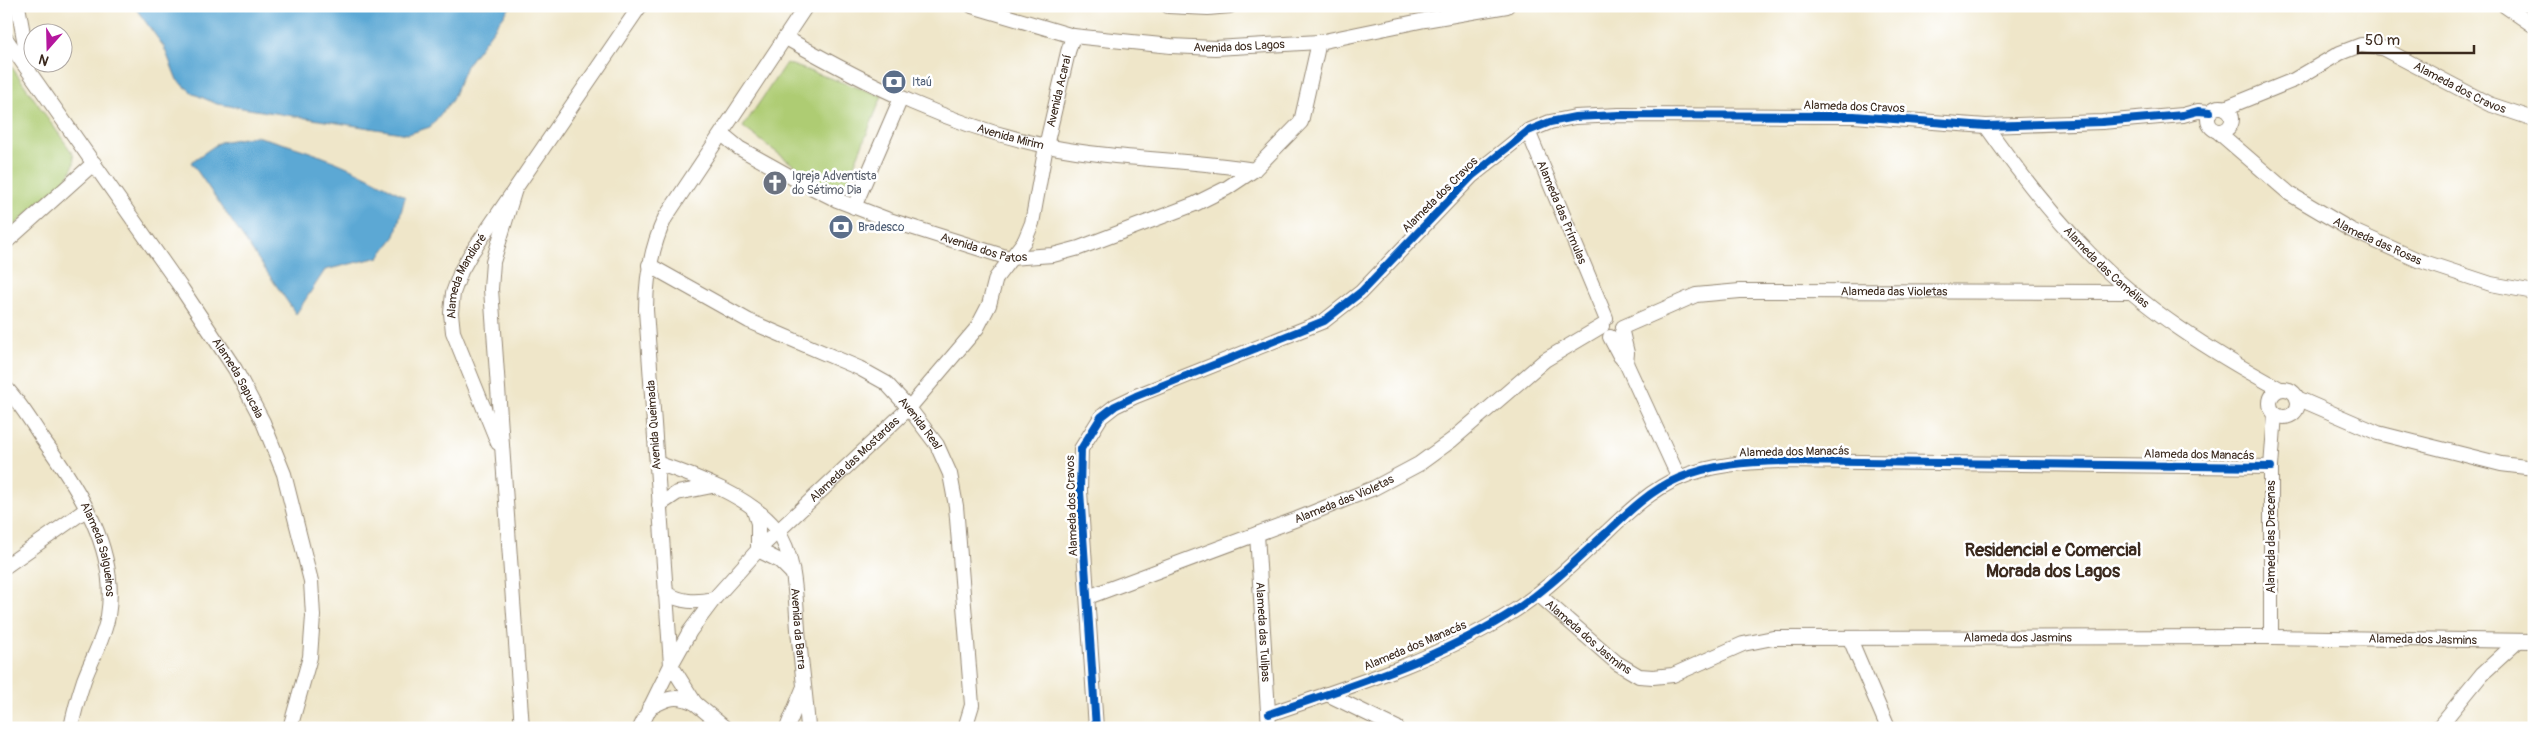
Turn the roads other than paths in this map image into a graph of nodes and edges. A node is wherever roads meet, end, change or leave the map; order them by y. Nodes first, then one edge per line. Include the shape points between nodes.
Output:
1 (18, 6) edge
2 (640, 6) edge
3 (806, 6) edge
4 (972, 6) edge
5 (1168, 6) edge
6 (1230, 6) edge
7 (1507, 6) edge
8 (2505, 6) edge
9 (1486, 8) edge
10 (1464, 9) edge
11 (2534, 26) edge
12 (1073, 36) junction
13 (786, 38) junction
14 (6, 39) edge
15 (1319, 42) junction
16 (31, 75) junction
17 (901, 98) junction
18 (2251, 98) junction
19 (2225, 108) joint
20 (2534, 118) edge
21 (2220, 123) junction
22 (1986, 126) junction
23 (1528, 131) junction
24 (722, 134) junction
25 (1046, 146) junction
26 (94, 163) junction
27 (1254, 170) junction
28 (515, 189) junction
29 (854, 207) junction
30 (6, 242) edge
31 (470, 255) junction
32 (1010, 258) junction
33 (493, 262) junction
34 (649, 265) junction
35 (2132, 292) junction
36 (2534, 292) edge
37 (1613, 326) junction
38 (497, 377) junction
39 (474, 382) junction
40 (6, 388) edge
41 (2275, 395) junction
42 (909, 408) junction
43 (2288, 410) junction
44 (502, 456) junction
45 (657, 463) junction
46 (2270, 467) junction
47 (2534, 468) edge
48 (1679, 478) junction
49 (712, 486) junction
50 (660, 505) junction
51 (754, 508) junction
52 (88, 509) junction
53 (777, 531) junction
54 (1257, 534) junction
55 (758, 550) junction
56 (6, 566) edge
57 (793, 573) junction
58 (665, 593) junction
59 (1539, 595) junction
60 (1088, 596) junction
61 (714, 599) junction
62 (2271, 637) junction
63 (1850, 639) junction
64 (2517, 642) junction
65 (2534, 642) edge
66 (671, 665) junction
67 (805, 685) junction
68 (1327, 694) junction
69 (695, 703) junction
70 (649, 708) junction
71 (1269, 721) edge
72 (71, 728) edge
73 (290, 728) edge
74 (522, 728) edge
75 (640, 728) edge
76 (725, 728) edge
77 (787, 728) edge
78 (808, 728) edge
79 (964, 728) edge
80 (1096, 728) edge
81 (1397, 728) edge
82 (1888, 728) edge
83 (2438, 728) edge

1 - 16 street
2 - 28 street, Alameda Mandioré
3 - 13 street
4 - 12 street, Avenida dos Lagos
5 - 6 street
7 - 9 street, Avenida dos Lagos
8 - 11 street
9 - 10 street, Avenida dos Lagos
10 - 15 street, Avenida dos Lagos
12 - 15 street, Avenida dos Lagos via 1215,48
12 - 25 street, Avenida Acaraí
13 - 17 street, Avenida Mirim via 851,75
13 - 24 street
14 - 16 street, Alameda Sapucaia
15 - 27 street, Avenida dos Patos via 1301,122
16 - 26 street, Alameda Sapucaia
17 - 25 street, Avenida Mirim via 978,128
17 - 29 street
18 - 19 street, Alameda dos Cravos
18 - 20 street, Alameda dos Cravos via 2294,80 2353,47 2372,45 2489,104
18 - 21 street via 2242,113
19 - 21 street, Alameda das Rosas via 2232,116
21 - 22 street, Alameda dos Cravos via 2183,115
21 - 36 street, Alameda das Rosas via 2238,138 2242,152 2290,194 2351,230 2418,260 2491,284
22 - 23 street, Alameda dos Cravos via 1854,116 1619,115 1576,117
22 - 35 street, Alameda das Camélias via 2047,206 2089,253
23 - 37 street, Alameda das Prímulas via 1597,292 1605,300
23 - 60 street, Alameda dos Cravos via 1472,176 1336,314 1305,330 1136,396 1101,417 1081,449 1080,491
24 - 29 street, Avenida dos Patos via 739,148 793,178
24 - 34 street, Avenida Queimada via 665,218 654,240
25 - 27 street, Avenida Mirim via 1128,158
25 - 32 street, Avenida Acaraí via 1032,223 1025,240
26 - 30 street
26 - 73 street, Alameda Sapucaia via 235,369 263,422 284,474 311,581 313,616 310,657
27 - 32 street, Avenida dos Patos via 1195,204 1079,248 1053,255
28 - 31 street, Alameda Mandioré
28 - 33 street, Alameda Mandioré
29 - 32 street, Avenida dos Patos
31 - 33 street via 482,256
31 - 39 street, Alameda Mandioré via 461,271 451,313 453,332
32 - 42 street, Alameda das Mostardas via 996,278 989,305 978,328
33 - 38 street, Alameda Mandioré via 491,288
34 - 42 street, Avenida Real via 749,321 886,383
34 - 45 street, Avenida Queimada via 646,310
35 - 37 street, Alameda das Violetas via 1740,291 1696,295 1649,316
35 - 41 street, Alameda das Camélias via 2210,349 2258,377
37 - 48 street, Alameda das Prímulas via 1628,353 1626,363
37 - 54 street, Alameda das Violetas via 1583,345 1545,360 1419,464 1374,488
38 - 39 street
38 - 44 street, Alameda Mandioré
39 - 44 street, Alameda Mandioré
40 - 52 street, Alameda Salgueiros
41 - 43 street via 2271,407
41 - 43 street, Alameda das Camélias via 2287,389 2294,392
42 - 53 street, Alameda das Mostardas
42 - 79 street, Avenida Real via 937,445 950,474 956,506 972,705
43 - 46 street, Alameda das Dracenas via 2274,437
43 - 47 street via 2323,410 2387,435 2501,464
44 - 74 street, Alameda Mandioré
45 - 49 street, Avenida da Barra
45 - 50 street, Avenida Queimada
46 - 48 street, Alameda dos Manacás via 1775,461 1742,462
46 - 62 street, Alameda das Dracenas
48 - 59 street, Alameda dos Manacás via 1629,511
49 - 50 street via 677,493
49 - 51 street, Avenida da Barra
50 - 58 street, Avenida Queimada
51 - 53 street, Avenida da Barra
51 - 55 street via 758,523
52 - 56 street
52 - 72 street, Alameda Salgueiros via 104,551 110,598 103,638 84,679
53 - 55 street, Alameda das Mostardas
53 - 57 street, Avenida da Barra
54 - 60 street, Alameda das Violetas
54 - 71 street, Alameda das Tulipas
55 - 57 street, Avenida da Barra via 780,561
55 - 61 street, Alameda das Mostardas
57 - 67 street, Avenida da Barra
58 - 61 street via 684,602
58 - 66 street, Avenida Queimada
59 - 63 street, Alameda dos Jasmins via 1617,663 1639,676 1673,675 1735,647 1773,638
59 - 68 street, Alameda dos Manacás via 1447,648
60 - 80 street, Alameda dos Cravos
61 - 66 street, Alameda das Mostardas via 690,631
62 - 63 street, Alameda dos Jasmins
62 - 64 street, Alameda dos Jasmins
63 - 82 street
64 - 65 street, Alameda dos Jasmins
64 - 83 street via 2482,674
66 - 69 street
66 - 70 street
67 - 77 street, Avenida da Barra
67 - 78 street, Avenida da Barra
68 - 71 street, Alameda dos Manacás
68 - 81 street
69 - 70 street via 680,696
69 - 76 street
70 - 75 street

